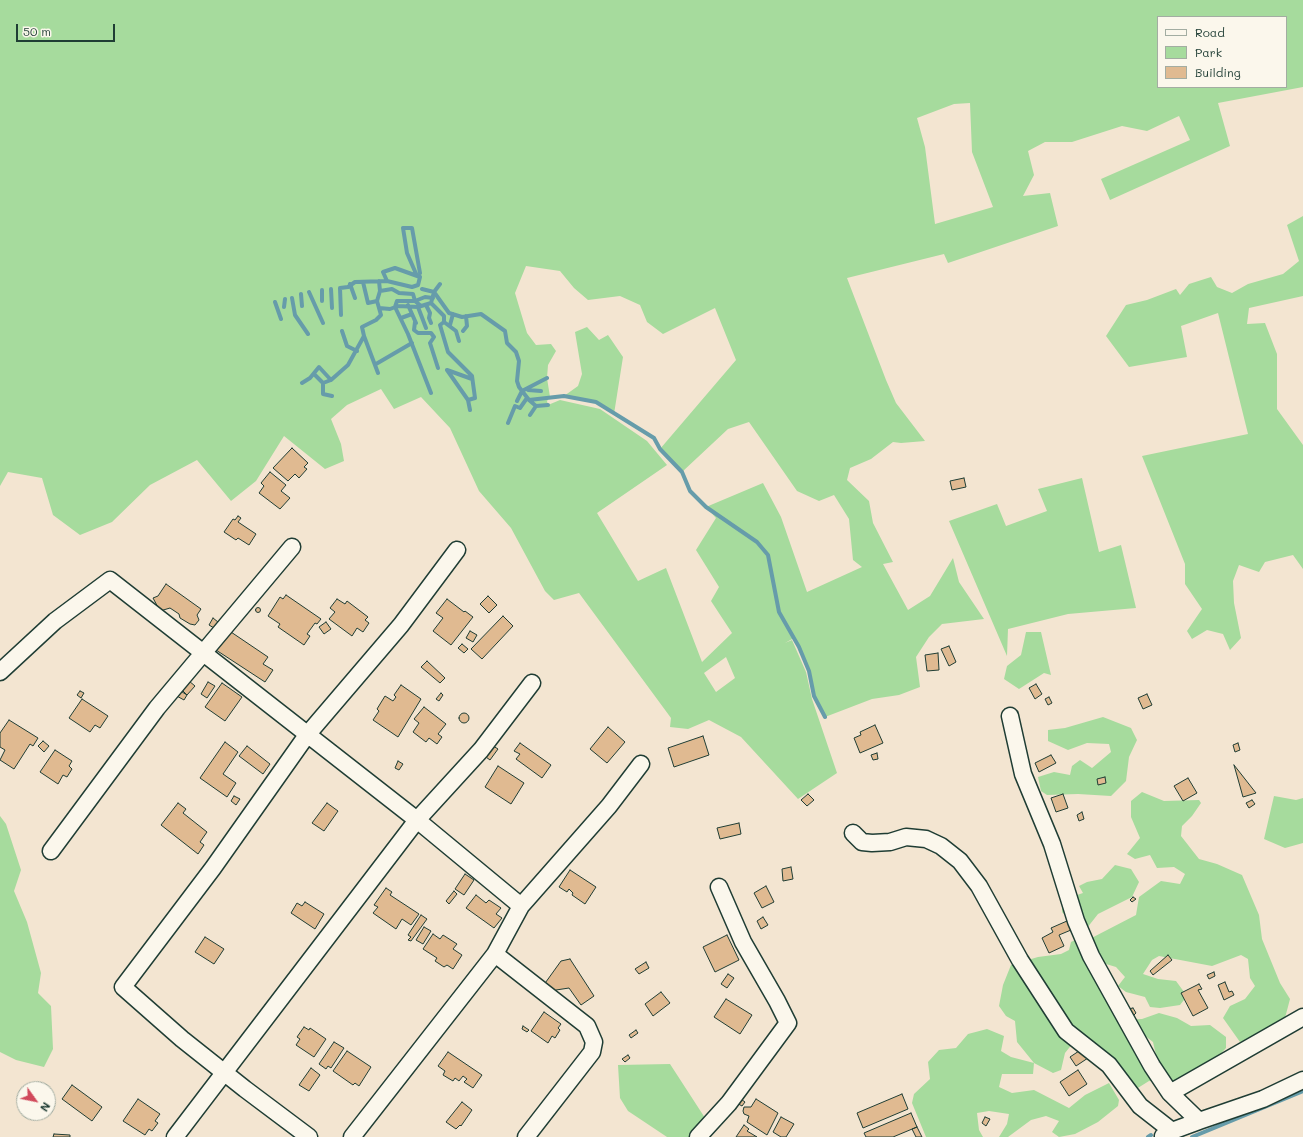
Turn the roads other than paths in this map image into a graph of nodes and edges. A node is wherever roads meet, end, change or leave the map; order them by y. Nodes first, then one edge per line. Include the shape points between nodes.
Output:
1 (292, 548) dead end
2 (458, 550) dead end
3 (201, 653) junction
4 (0, 672) edge
5 (532, 683) dead end
6 (1010, 716) dead end
7 (307, 735) junction
8 (641, 764) dead end
9 (417, 820) junction
10 (853, 833) dead end
11 (51, 851) dead end
12 (719, 887) dead end
13 (522, 906) junction
14 (495, 954) junction
15 (1303, 1017) edge
16 (223, 1072) junction
17 (1303, 1080) edge
18 (1170, 1093) junction
19 (1199, 1121) junction
20 (1167, 1134) edge
21 (175, 1137) edge
22 (309, 1137) edge
23 (352, 1137) edge
24 (526, 1137) edge
25 (698, 1137) edge

1 - 3 street
2 - 7 street via 401,625
3 - 4 street via 110,580 55,621
3 - 7 street
3 - 11 street
5 - 9 street via 481,750
6 - 18 street via 1023,774 1052,844 1076,921 1091,956 1152,1066
7 - 9 street
7 - 16 street via 123,987
8 - 13 street via 609,806
9 - 13 street
9 - 16 street
10 - 20 street via 862,842 872,843 890,842 906,837 926,839 941,846 960,861 979,886 1020,960 1066,1031 1110,1064 1140,1106
12 - 25 street via 743,942 788,1023 729,1102
13 - 14 street
14 - 23 street
14 - 24 street via 587,1026 594,1042 592,1052
15 - 18 street
16 - 21 street
16 - 22 street
17 - 19 street via 1263,1099
18 - 19 street
19 - 20 street

